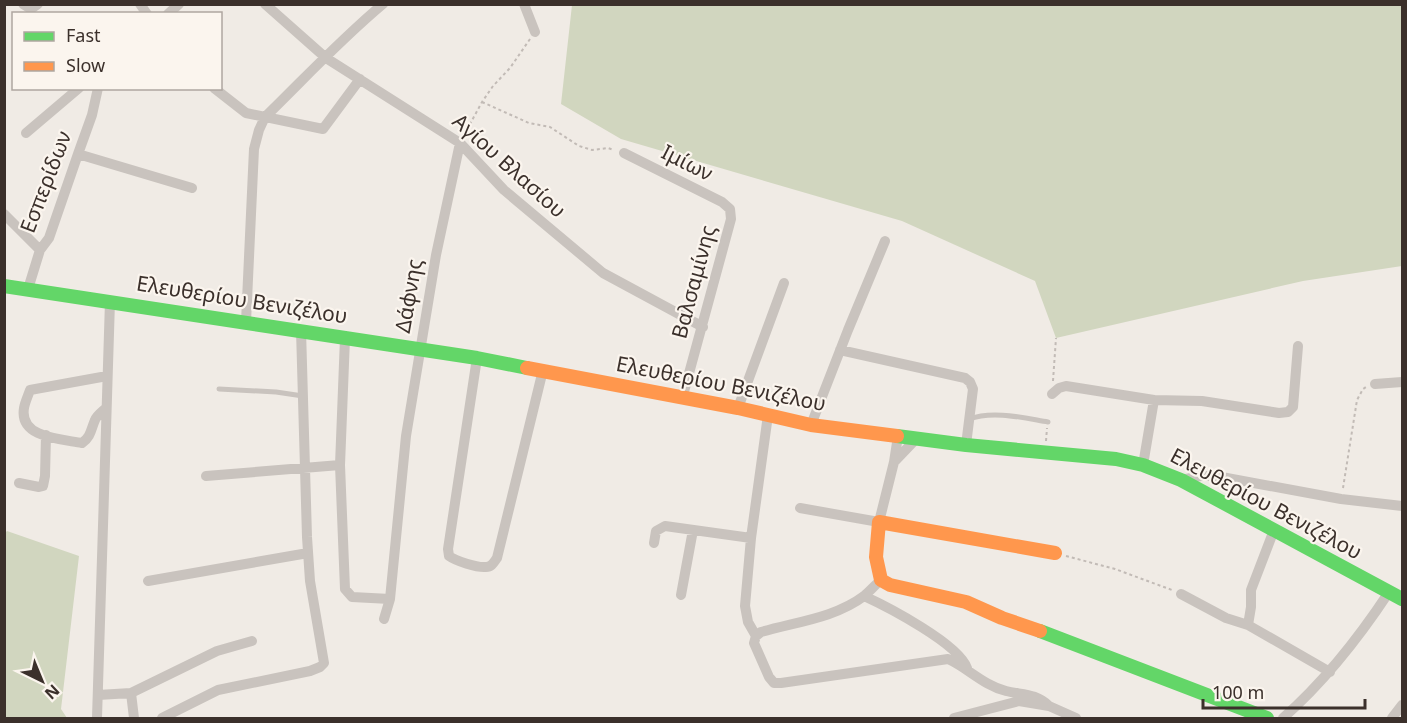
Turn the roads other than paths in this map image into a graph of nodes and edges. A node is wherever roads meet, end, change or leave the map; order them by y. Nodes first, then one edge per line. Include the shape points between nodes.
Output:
1 (23, 4) edge
2 (38, 4) edge
3 (265, 4) edge
4 (382, 4) edge
5 (524, 4) edge
6 (535, 32) road end
7 (326, 58) junction
8 (360, 79) junction
9 (77, 90) edge
10 (98, 90) edge
11 (217, 90) edge
12 (265, 117) junction
13 (26, 133) dead end
14 (460, 143) junction
15 (624, 153) road end
16 (78, 154) junction
17 (192, 188) dead end
18 (730, 209) joint
19 (4, 214) edge
20 (885, 241) dead end
21 (40, 250) junction
22 (784, 283) dead end
23 (4, 286) edge
24 (28, 288) junction
25 (110, 301) junction
26 (246, 322) junction
27 (704, 327) junction
28 (301, 330) junction
29 (345, 338) junction
30 (1298, 346) dead end
31 (840, 350) junction
32 (420, 351) junction
33 (477, 358) junction
34 (543, 370) junction
35 (107, 376) junction
36 (1402, 382) edge
37 (1375, 384) road end
38 (219, 389) dead end
39 (1052, 394) dead end
40 (303, 396) junction
41 (682, 399) junction
42 (1154, 400) junction
43 (106, 408) junction
44 (738, 408) junction
45 (768, 416) junction
46 (969, 419) junction
47 (1048, 422) dead end
48 (811, 425) junction
49 (46, 435) junction
50 (898, 436) junction
51 (916, 439) junction
52 (966, 445) junction
53 (894, 462) junction
54 (340, 465) junction
55 (1143, 465) junction
56 (306, 467) junction
57 (206, 476) dead end
58 (1181, 480) junction
59 (19, 483) dead end
60 (1402, 506) edge
61 (800, 508) dead end
62 (879, 522) junction
63 (693, 530) junction
64 (1274, 530) junction
65 (751, 538) junction
66 (654, 543) dead end
67 (308, 553) junction
68 (1055, 553) road end
69 (881, 580) junction
70 (148, 581) dead end
71 (1389, 592) junction
72 (1181, 594) road end
73 (681, 595) dead end
74 (864, 596) junction
75 (390, 599) junction
76 (1402, 599) edge
77 (384, 619) dead end
78 (1248, 625) junction
79 (756, 636) junction
80 (252, 641) dead end
81 (968, 671) junction
82 (1330, 672) junction
83 (131, 693) junction
84 (98, 695) junction
85 (1402, 705) edge
86 (1048, 706) junction
87 (97, 718) edge
88 (134, 718) edge
89 (162, 718) edge
90 (954, 718) edge
91 (1076, 718) edge
92 (1267, 718) edge
93 (1283, 718) edge
94 (1392, 718) edge

1 - 2 street via 31,9
3 - 7 street, Αγίου Βλασίου
4 - 7 street via 335,45
5 - 6 street
7 - 8 street, Αγίου Βλασίου
7 - 12 street
8 - 12 street via 323,129
8 - 14 street, Αγίου Βλασίου
9 - 13 street
10 - 16 street, Εσπερίδων
11 - 12 street via 246,113
12 - 26 street via 254,149
14 - 27 street, Αγίου Βλασίου via 504,190 603,273
14 - 32 street, Δάφνης
15 - 18 street, Ιμίων
16 - 17 street
16 - 21 street, Εσπερίδων via 49,238
18 - 27 street, Βαλσαμίνης via 731,219
19 - 21 street
20 - 31 street
21 - 24 street, Εσπερίδων
22 - 44 street
23 - 24 street, Ελευθερίου Βενιζέλου
24 - 25 street, Ελευθερίου Βενιζέλου
25 - 26 street, Ελευθερίου Βενιζέλου
25 - 35 street
26 - 28 street, Ελευθερίου Βενιζέλου
27 - 41 street, Βαλσαμίνης
28 - 29 street, Ελευθερίου Βενιζέλου
28 - 40 street
29 - 32 street, Ελευθερίου Βενιζέλου
29 - 54 street
30 - 42 street via 1293,407 1288,412 1202,401
31 - 46 street via 965,378 972,390
31 - 48 street
32 - 33 street, Ελευθερίου Βενιζέλου
32 - 75 street, Δάφνης via 406,436
33 - 34 street, Ελευθερίου Βενιζέλου
33 - 34 street via 448,549 449,556 456,561 486,567 497,558
34 - 41 street, Ελευθερίου Βενιζέλου
35 - 43 street
35 - 49 street via 30,390 24,419 30,429
36 - 37 street
38 - 40 lane
39 - 42 street via 1066,386
40 - 56 street
41 - 44 street, Ελευθερίου Βενιζέλου
42 - 55 street
43 - 49 street via 96,417 82,443
43 - 84 street
44 - 45 street, Ελευθερίου Βενιζέλου
45 - 48 street, Ελευθερίου Βενιζέλου
45 - 65 street
46 - 47 lane via 1008,416
46 - 52 street
48 - 50 street, Ελευθερίου Βενιζέλου
49 - 59 street via 43,486
50 - 51 street, Ελευθερίου Βενιζέλου
50 - 53 street
51 - 52 street, Ελευθερίου Βενιζέλου
51 - 53 street
52 - 55 street, Ελευθερίου Βενιζέλου via 1093,456
53 - 62 street
54 - 56 street
54 - 75 street via 345,589 352,597
55 - 58 street, Ελευθερίου Βενιζέλου
56 - 57 street
56 - 67 street
58 - 60 street via 1216,476 1341,500
58 - 64 street, Ελευθερίου Βενιζέλου
61 - 62 street
62 - 68 street
62 - 69 street via 876,557
63 - 65 street
63 - 66 street via 665,526 656,531
63 - 73 street
64 - 71 street, Ελευθερίου Βενιζέλου
64 - 78 street via 1251,590
65 - 79 street via 745,606
67 - 70 street
67 - 89 street via 324,663 218,690
69 - 74 street
69 - 92 street via 966,602
71 - 76 street, Ελευθερίου Βενιζέλου
71 - 82 street
72 - 78 street
74 - 79 street via 830,613
74 - 81 street via 891,608 952,648
75 - 77 street, Δάφνης
78 - 82 street
79 - 81 street via 754,643 774,683 948,659
80 - 83 street via 218,651
81 - 86 street via 983,682 1042,699
82 - 93 street
83 - 84 street
83 - 88 street
84 - 87 street
85 - 94 street
86 - 90 street via 1019,701
86 - 91 street

